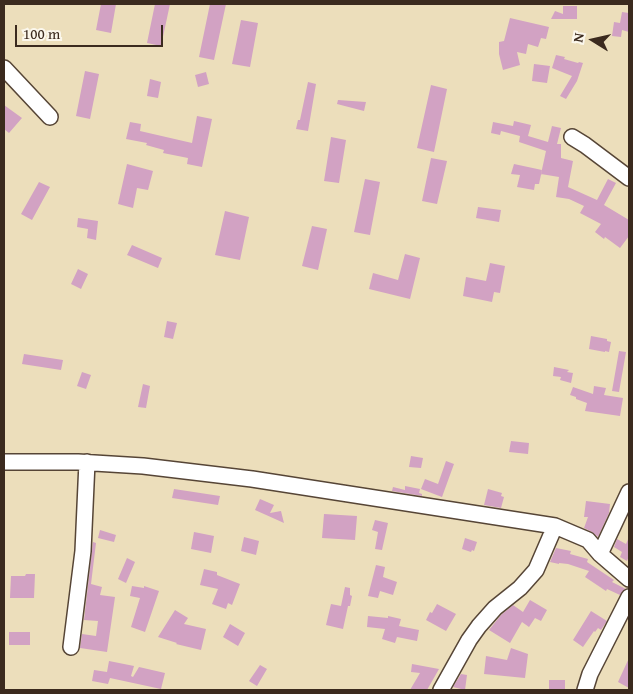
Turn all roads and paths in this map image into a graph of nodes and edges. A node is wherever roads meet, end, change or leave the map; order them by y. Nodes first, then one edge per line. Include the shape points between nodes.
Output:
1 (4, 68) edge
2 (50, 117) dead end
3 (572, 137) dead end
4 (629, 178) edge
5 (4, 462) edge
6 (88, 462) junction
7 (629, 492) edge
8 (625, 510) edge
9 (555, 526) junction
10 (600, 554) junction
11 (629, 579) edge
12 (629, 597) edge
13 (71, 647) dead end
14 (441, 690) edge
15 (585, 690) edge

1 - 2 street
3 - 4 street
5 - 6 street
6 - 9 street via 252,479
6 - 13 street
7 - 8 street
8 - 10 street
9 - 10 street via 588,540
9 - 14 street via 536,570 479,626
10 - 11 street
12 - 15 street

